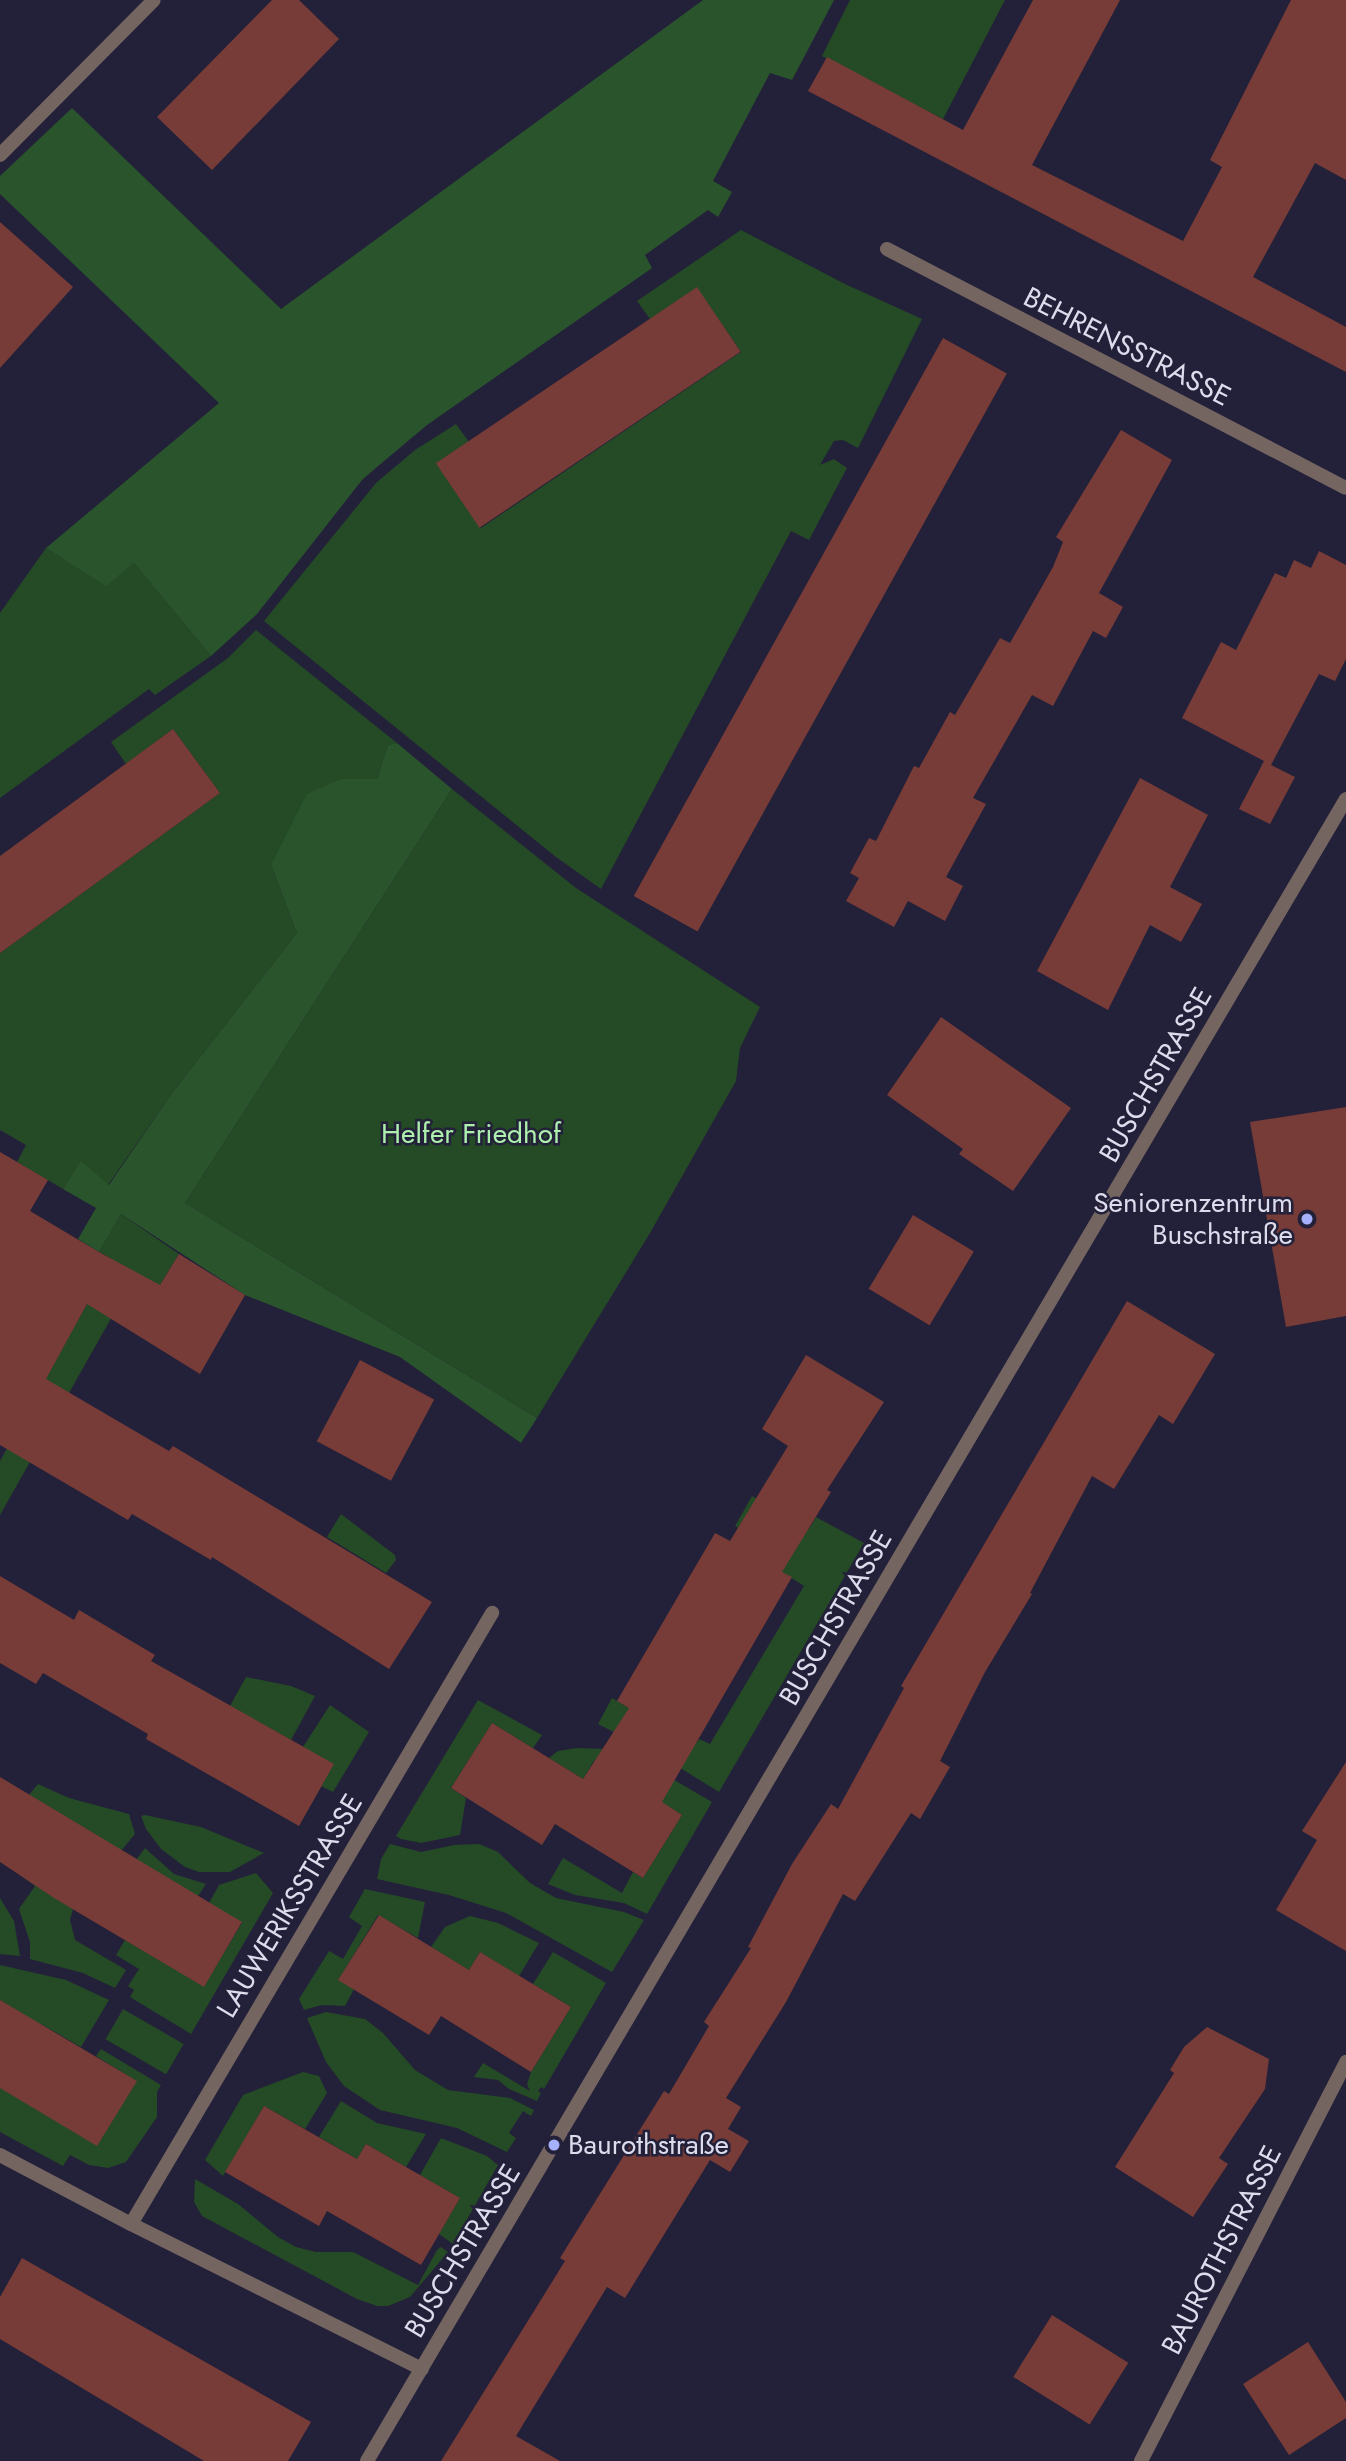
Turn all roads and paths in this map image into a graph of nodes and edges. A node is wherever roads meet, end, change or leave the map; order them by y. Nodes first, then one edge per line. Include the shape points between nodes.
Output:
1 (154, 0) edge
2 (0, 155) edge
3 (887, 249) dead end
4 (1346, 488) edge
5 (1346, 799) edge
6 (492, 1613) dead end
7 (1346, 2062) edge
8 (0, 2155) edge
9 (131, 2224) junction
10 (422, 2368) junction
11 (367, 2461) edge
12 (1142, 2461) edge

1 - 2 street
3 - 4 street, BEHRENSSTRASSE
5 - 10 street, BUSCHSTRASSE
6 - 9 street, LAUWERIKSSTRASSE
7 - 12 street, BAUROTHSTRASSE
8 - 9 street
9 - 10 street
10 - 11 street, BUSCHSTRASSE

